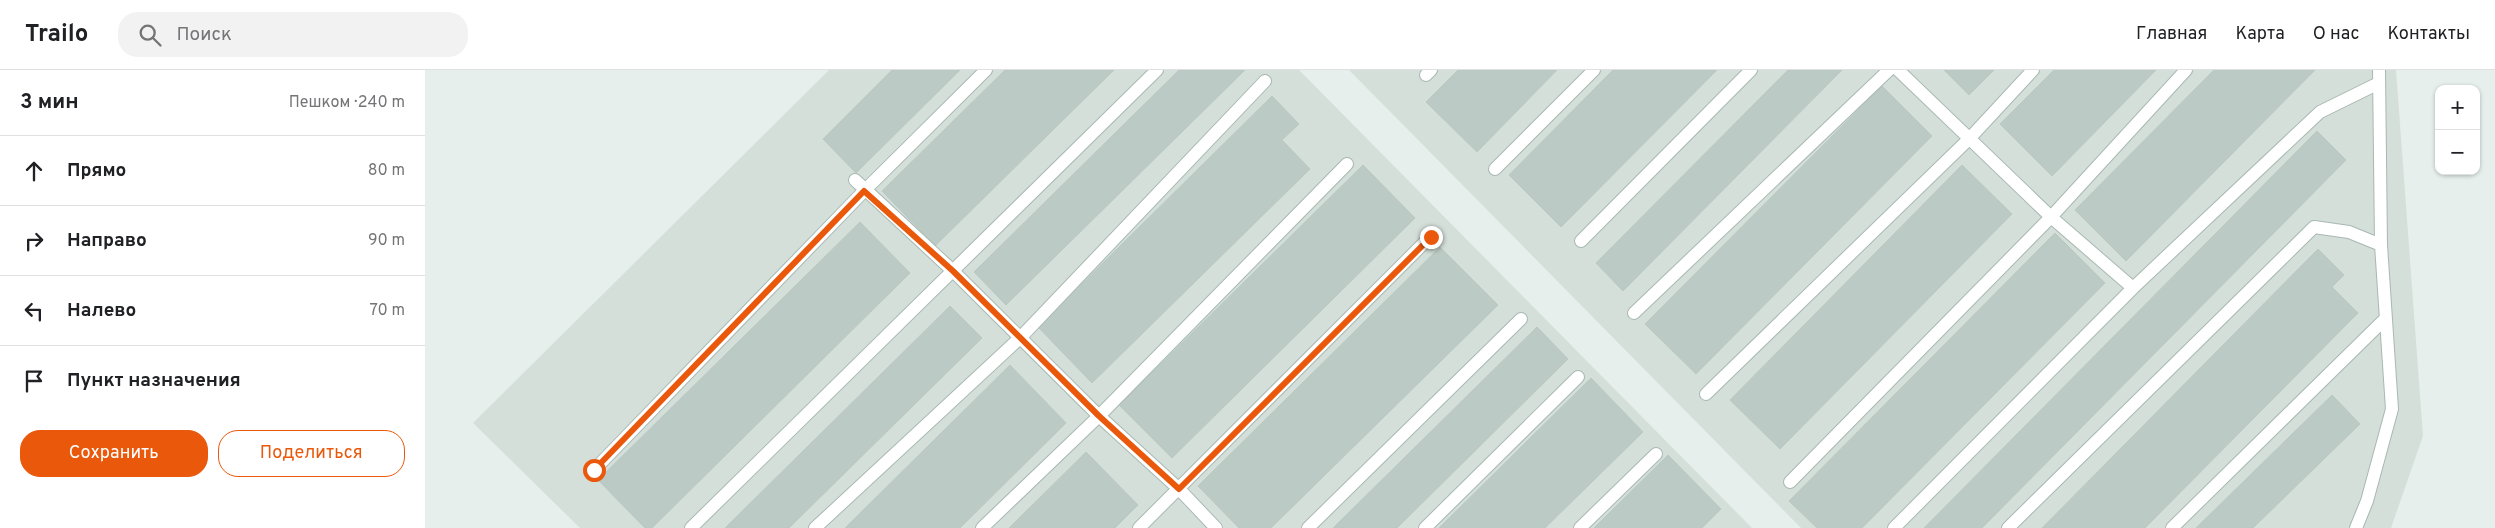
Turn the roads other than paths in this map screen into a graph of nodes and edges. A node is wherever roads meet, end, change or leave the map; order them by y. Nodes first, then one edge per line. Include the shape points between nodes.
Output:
1 (986, 70) edge
2 (1157, 70) edge
3 (1594, 70) edge
4 (1751, 70) edge
5 (1889, 70) edge
6 (1897, 70) edge
7 (2033, 70) edge
8 (2186, 70) edge
9 (2379, 76) edge
10 (1265, 81) dead end
11 (1969, 139) junction
12 (1347, 164) dead end
13 (1495, 169) dead end
14 (855, 180) dead end
15 (864, 191) junction
16 (2051, 217) junction
17 (1431, 237) dead end
18 (1581, 241) dead end
19 (2381, 245) junction
20 (953, 271) junction
21 (2133, 288) junction
22 (1634, 313) dead end
23 (2385, 319) junction
24 (1521, 320) dead end
25 (1021, 337) junction
26 (1578, 377) dead end
27 (1706, 394) dead end
28 (1099, 416) junction
29 (1656, 454) dead end
30 (594, 470) dead end
31 (1790, 482) dead end
32 (1179, 489) junction
33 (691, 528) edge
34 (815, 528) edge
35 (982, 528) edge
36 (1139, 528) edge
37 (1217, 528) edge
38 (1308, 528) edge
39 (1425, 528) edge
40 (1580, 528) edge
41 (1894, 528) edge
42 (2008, 528) edge
43 (2172, 528) edge
44 (2356, 528) edge

1 - 15 lane
2 - 20 lane
3 - 13 lane
4 - 18 lane
5 - 22 lane
6 - 11 lane
7 - 11 lane
8 - 16 lane
9 - 19 lane
9 - 21 lane via 2320,112
10 - 25 lane
11 - 16 lane
11 - 27 lane
12 - 28 lane
14 - 15 lane
15 - 20 lane
15 - 30 lane
16 - 21 lane
16 - 31 lane
17 - 32 lane
19 - 23 lane
19 - 42 lane via 2349,232 2314,227
20 - 25 lane
20 - 33 lane
21 - 41 lane
23 - 43 lane
23 - 44 lane via 2391,409 2367,501
24 - 38 lane
25 - 28 lane
25 - 34 lane
26 - 39 lane
28 - 32 lane
28 - 35 lane
29 - 40 lane
32 - 36 lane
32 - 37 lane

